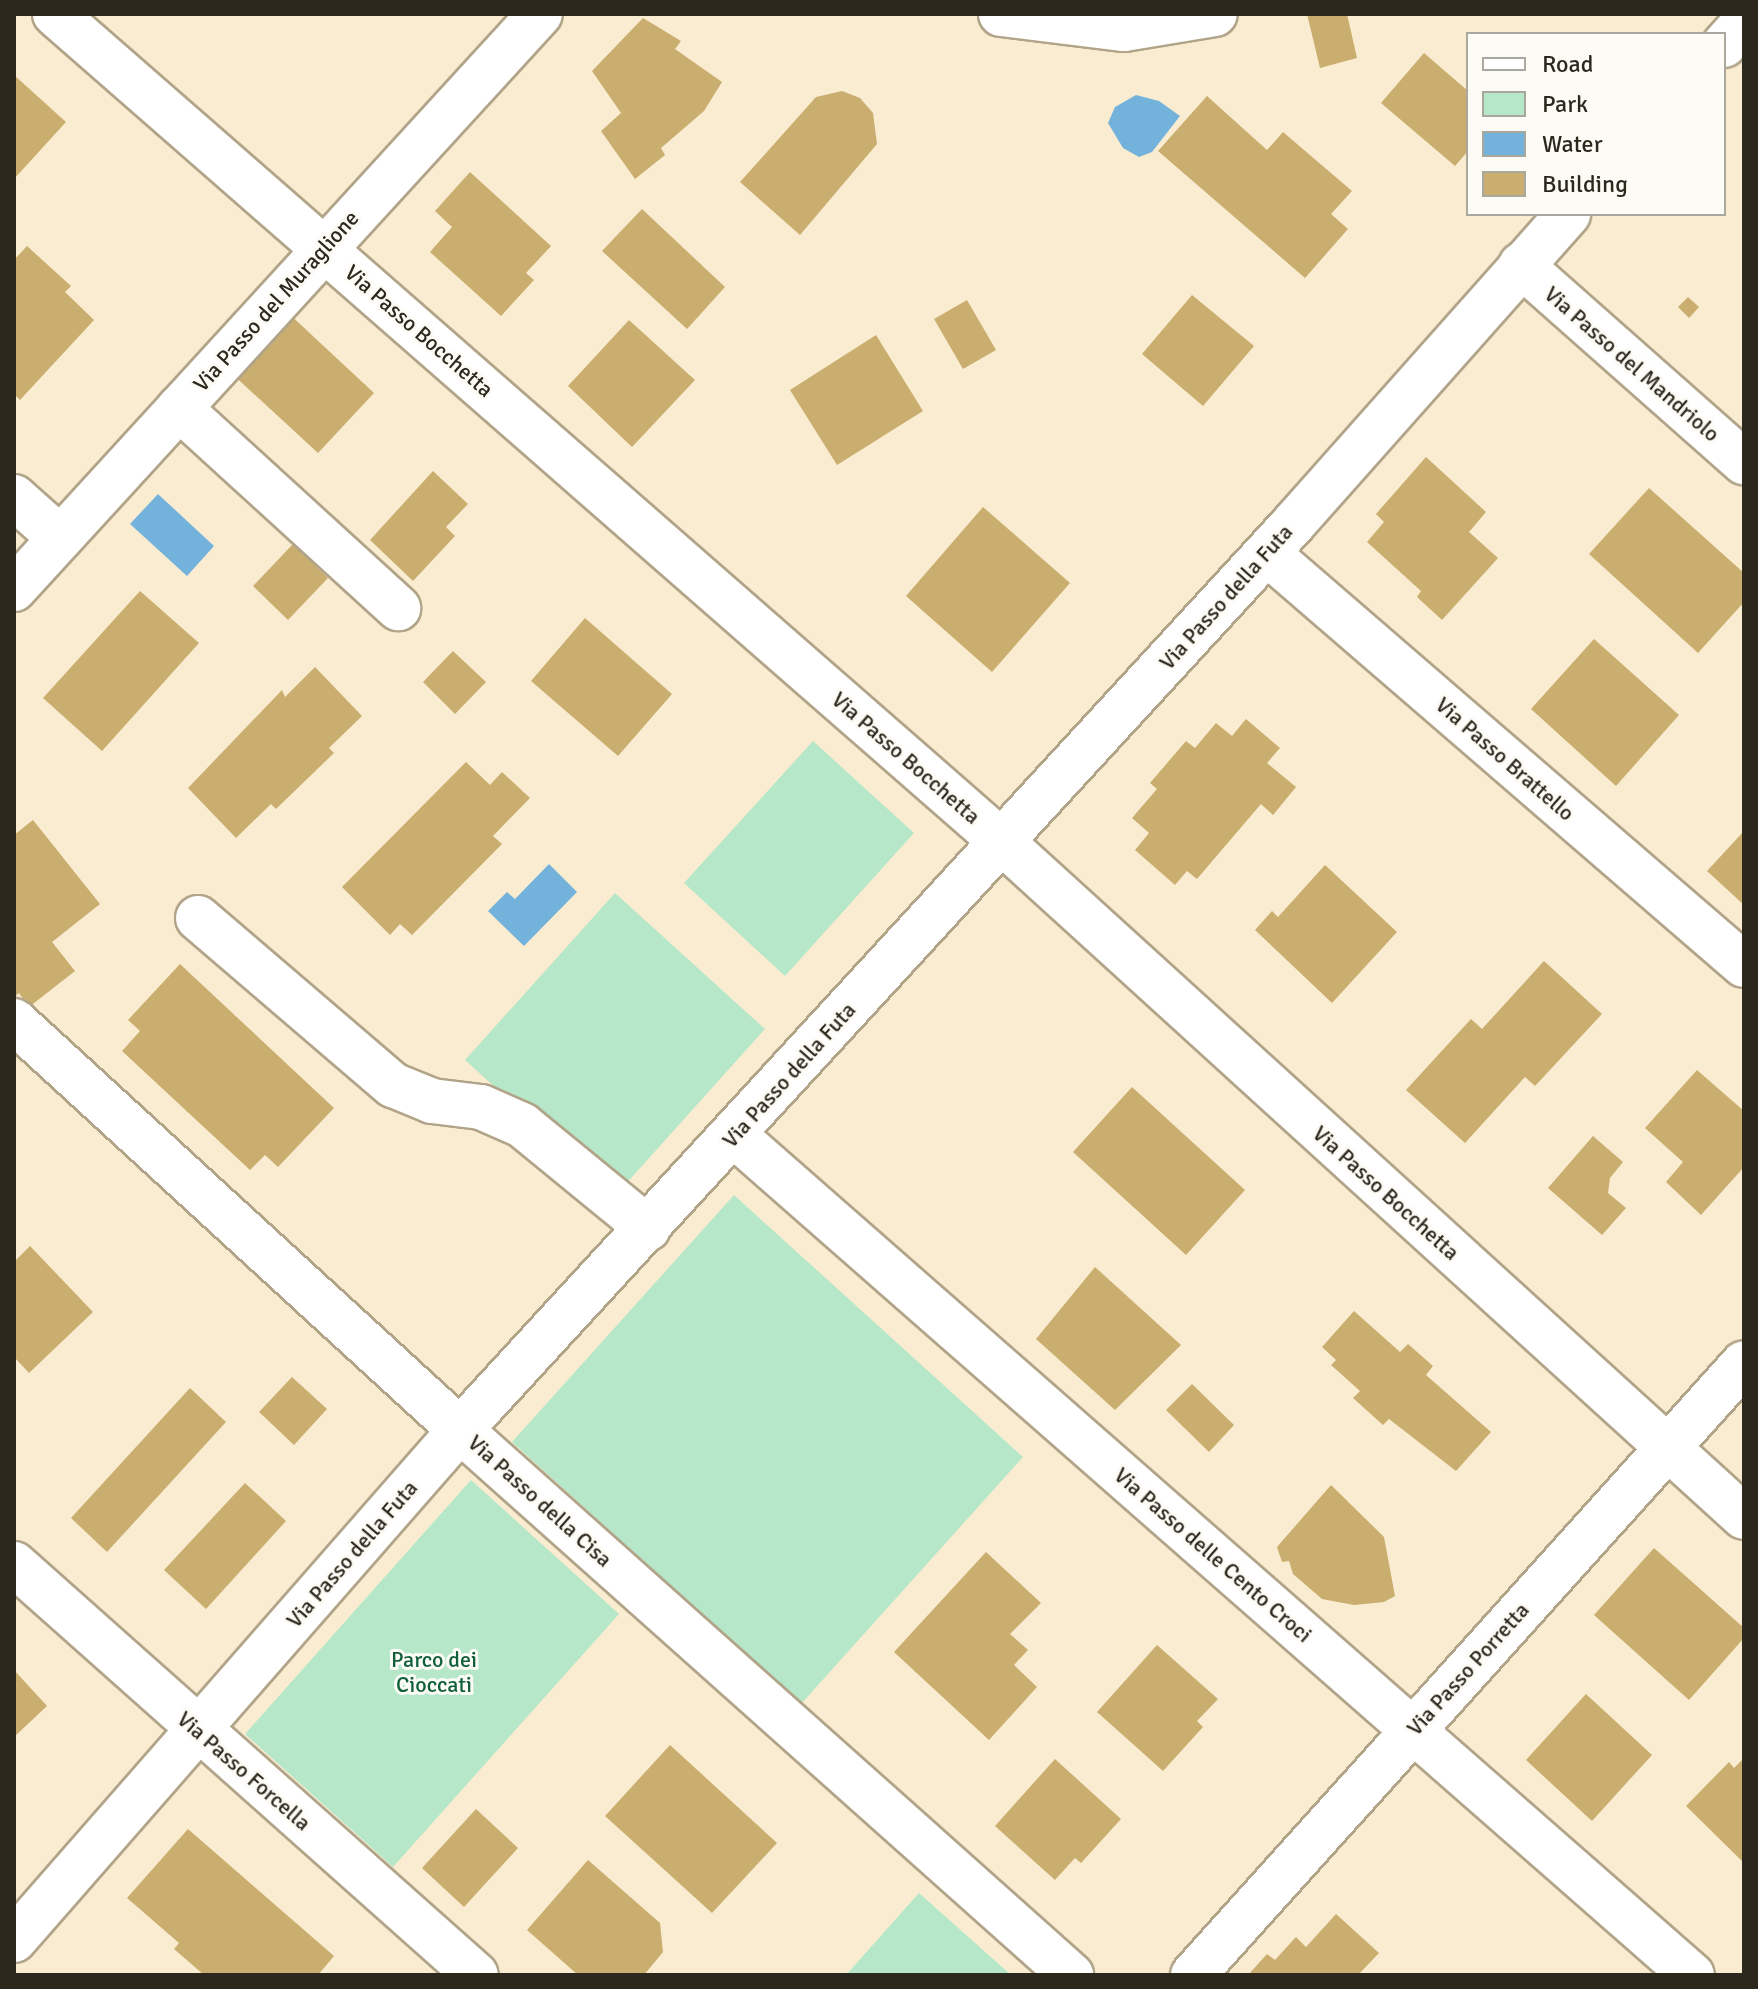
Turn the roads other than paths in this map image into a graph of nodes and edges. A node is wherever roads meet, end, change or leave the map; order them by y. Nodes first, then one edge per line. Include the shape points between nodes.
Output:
1 (55, 14) edge
2 (540, 14) edge
3 (1001, 14) edge
4 (1215, 14) edge
5 (1744, 23) edge
6 (1726, 43) edge
7 (1566, 216) edge
8 (324, 249) junction
9 (1521, 265) junction
10 (179, 408) junction
11 (1744, 462) edge
12 (14, 497) edge
13 (60, 538) junction
14 (1267, 553) junction
15 (14, 589) edge
16 (398, 608) dead end
17 (1002, 842) junction
18 (198, 918) dead end
19 (1744, 965) edge
20 (14, 1021) edge
21 (734, 1135) junction
22 (648, 1228) junction
23 (1744, 1363) edge
24 (460, 1430) junction
25 (1667, 1449) junction
26 (1744, 1517) edge
27 (14, 1564) edge
28 (1413, 1729) junction
29 (198, 1731) junction
30 (14, 1940) edge
31 (476, 1975) edge
32 (1071, 1975) edge
33 (1193, 1975) edge
34 (1692, 1975) edge

1 - 8 street, Via Passo Bocchetta
2 - 8 street, Via Passo del Muraglione
3 - 4 street via 1124,29
5 - 6 street
7 - 9 street, Via Passo della Futa
8 - 10 street, Via Passo del Muraglione
8 - 17 street, Via Passo Bocchetta
9 - 11 street, Via Passo del Mandriolo
9 - 14 street, Via Passo della Futa
10 - 13 street, Via Passo del Muraglione
10 - 16 street
12 - 13 street
13 - 15 street, Via Passo del Muraglione
14 - 17 street, Via Passo della Futa
14 - 19 street, Via Passo Brattello
17 - 21 street, Via Passo della Futa
17 - 25 street, Via Passo Bocchetta
18 - 22 street via 393,1085 432,1101 481,1107 522,1125
20 - 24 street, Via Passo della Cisa
21 - 22 street, Via Passo della Futa
21 - 28 street, Via Passo delle Cento Croci
22 - 24 street, Via Passo della Futa
23 - 25 street, Via Passo Porretta
24 - 29 street, Via Passo della Futa
24 - 32 street, Via Passo della Cisa
25 - 26 street, Via Passo Bocchetta
25 - 28 street, Via Passo Porretta
27 - 29 street, Via Passo Forcella
28 - 33 street, Via Passo Porretta
28 - 34 street, Via Passo delle Cento Croci
29 - 30 street, Via Passo della Futa
29 - 31 street, Via Passo Forcella

